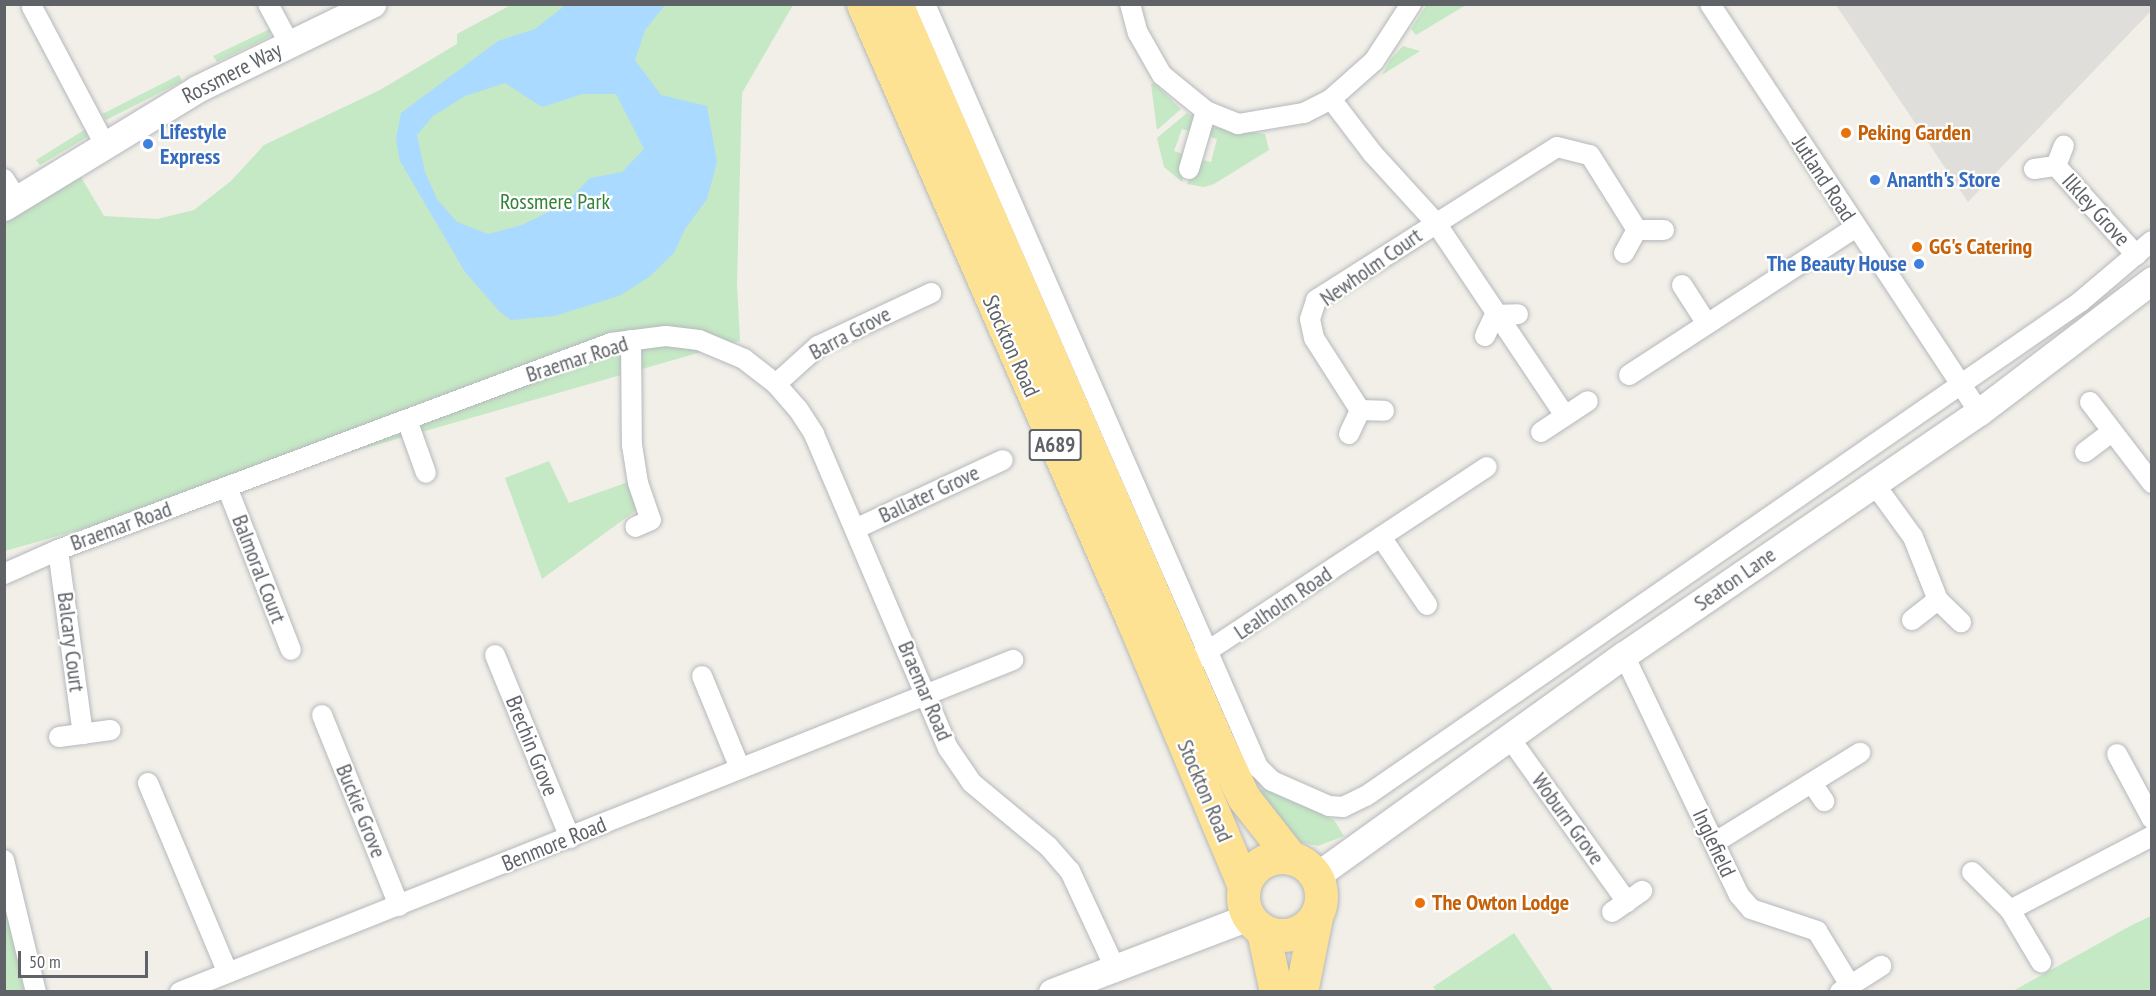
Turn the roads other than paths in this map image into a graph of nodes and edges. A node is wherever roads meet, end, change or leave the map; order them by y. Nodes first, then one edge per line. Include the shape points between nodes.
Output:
1 (268, 4) edge
2 (372, 4) edge
3 (863, 4) edge
4 (896, 4) edge
5 (926, 4) edge
6 (1130, 4) edge
7 (1410, 4) edge
8 (1710, 4) edge
9 (32, 7) dead end
10 (289, 43) junction
11 (1330, 99) junction
12 (1206, 111) junction
13 (104, 143) junction
14 (2064, 145) dead end
15 (2056, 165) junction
16 (1189, 169) dead end
17 (2034, 170) dead end
18 (9, 195) edge
19 (1436, 223) junction
20 (1856, 227) junction
21 (1637, 230) junction
22 (1664, 230) dead end
23 (2151, 241) edge
24 (1624, 254) dead end
25 (2136, 255) junction
26 (2151, 280) edge
27 (1682, 285) dead end
28 (931, 293) dead end
29 (1518, 314) dead end
30 (1496, 315) junction
31 (1707, 324) junction
32 (1485, 336) dead end
33 (631, 340) junction
34 (1629, 375) dead end
35 (1960, 383) junction
36 (776, 384) junction
37 (1588, 401) dead end
38 (2090, 402) dead end
39 (1360, 410) junction
40 (1384, 411) dead end
41 (1979, 412) junction
42 (1564, 416) junction
43 (407, 420) junction
44 (1541, 432) dead end
45 (2112, 432) junction
46 (1349, 434) dead end
47 (2085, 452) dead end
48 (1004, 460) dead end
49 (1487, 467) dead end
50 (426, 473) dead end
51 (1873, 482) junction
52 (2151, 483) edge
53 (227, 487) junction
54 (650, 521) dead end
55 (855, 529) junction
56 (1381, 537) junction
57 (58, 550) junction
58 (4, 574) edge
59 (1938, 600) junction
60 (1427, 605) dead end
61 (1912, 620) dead end
62 (1961, 622) dead end
63 (291, 650) dead end
64 (495, 655) dead end
65 (1624, 655) junction
66 (1196, 658) junction
67 (1013, 660) dead end
68 (702, 676) dead end
69 (927, 695) junction
70 (322, 716) dead end
71 (111, 730) dead end
72 (82, 734) junction
73 (1509, 737) junction
74 (59, 738) dead end
75 (1860, 753) dead end
76 (2117, 754) dead end
77 (740, 768) junction
78 (148, 783) dead end
79 (1812, 783) junction
80 (1824, 801) dead end
81 (1329, 806) joint
82 (2151, 819) edge
83 (2151, 836) edge
84 (570, 838) junction
85 (1714, 843) junction
86 (4, 860) edge
87 (1304, 867) junction
88 (1972, 872) dead end
89 (1627, 902) dead end
90 (399, 906) junction
91 (2010, 910) junction
92 (1252, 911) junction
93 (1316, 917) junction
94 (2041, 962) dead end
95 (1881, 966) dead end
96 (1115, 968) junction
97 (228, 973) junction
98 (1845, 988) edge
99 (36, 992) edge
100 (180, 992) edge
101 (1052, 992) edge
102 (1276, 992) edge
103 (1301, 992) edge

1 - 10 street
2 - 10 main road, Rossmere Way
3 - 92 highway, Stockton Road / A689 via 1134,623
4 - 66 highway, Stockton Road / A689
5 - 66 street, Stockton Road
6 - 12 street via 1138,33 1162,75
7 - 11 street via 1374,61
8 - 20 street, Jutland Road
9 - 13 street
10 - 13 main road, Rossmere Way
11 - 12 street via 1304,113 1268,122 1238,124
11 - 19 street, Newholm Court via 1373,154
12 - 16 street
13 - 18 main road, Rossmere Way
14 - 15 street, Ilkley Grove
15 - 17 street, Ilkley Grove
15 - 25 street, Ilkley Grove
19 - 21 street, Newholm Court via 1557,147 1590,155
19 - 30 street, Newholm Court
19 - 39 street, Newholm Court via 1316,300 1310,319 1314,338
20 - 31 street
20 - 35 street, Jutland Road
21 - 22 street
21 - 24 street
23 - 25 street, Seaton Lane
25 - 35 street, Seaton Lane via 2080,302
26 - 41 main road, Seaton Lane
27 - 31 street
28 - 36 street, Barra Grove via 818,346
29 - 30 street
30 - 32 street
30 - 42 street, Newholm Court
31 - 34 street
33 - 36 street, Braemar Road via 666,336 699,340 744,359
33 - 43 street, Braemar Road via 612,343
33 - 54 street via 632,445
35 - 41 street, Jutland Road
35 - 81 street, Seaton Lane via 1366,796 1343,807
36 - 55 street, Braemar Road via 814,434
37 - 42 street
38 - 45 street
39 - 40 street
39 - 46 street
41 - 51 main road, Seaton Lane
42 - 44 street
43 - 50 street
43 - 53 street, Braemar Road
45 - 47 street
45 - 52 street
48 - 55 street, Ballater Grove
49 - 56 street, Lealholm Road
51 - 59 street via 1912,537
51 - 65 main road, Seaton Lane
53 - 57 street, Braemar Road
53 - 63 street, Balmoral Court
55 - 69 street, Braemar Road
56 - 60 street
56 - 66 street, Lealholm Road
57 - 58 street, Braemar Road
57 - 72 street, Balcary Court
59 - 61 street
59 - 62 street
64 - 84 street, Brechin Grove
65 - 73 main road, Seaton Lane
65 - 85 street, Inglefield
66 - 81 street, Stockton Road via 1258,767 1272,781
66 - 87 highway, Stockton Road / A689 via 1244,798
67 - 69 street, Benmore Road
68 - 77 street
69 - 77 street, Benmore Road
69 - 96 street, Braemar Road via 948,748 972,783 1048,846 1070,871
70 - 90 street, Buckie Grove
71 - 72 street
72 - 74 street
73 - 87 main road, Seaton Lane
73 - 89 street, Woburn Grove
75 - 79 street
76 - 82 street
77 - 84 street, Benmore Road
78 - 97 street
79 - 80 street
79 - 85 street
83 - 91 street
84 - 90 street, Benmore Road
85 - 98 street, Inglefield via 1739,895 1751,909 1817,931
86 - 99 street
87 - 92 highway via 1262,862
87 - 93 highway via 1322,903
88 - 91 street
90 - 97 street, Benmore Road
91 - 94 street
92 - 93 highway via 1279,936 1300,932
92 - 96 main road
92 - 102 highway, Stockton Road / A689
93 - 103 highway
95 - 98 street, Inglefield
96 - 101 main road
97 - 100 street, Benmore Road

